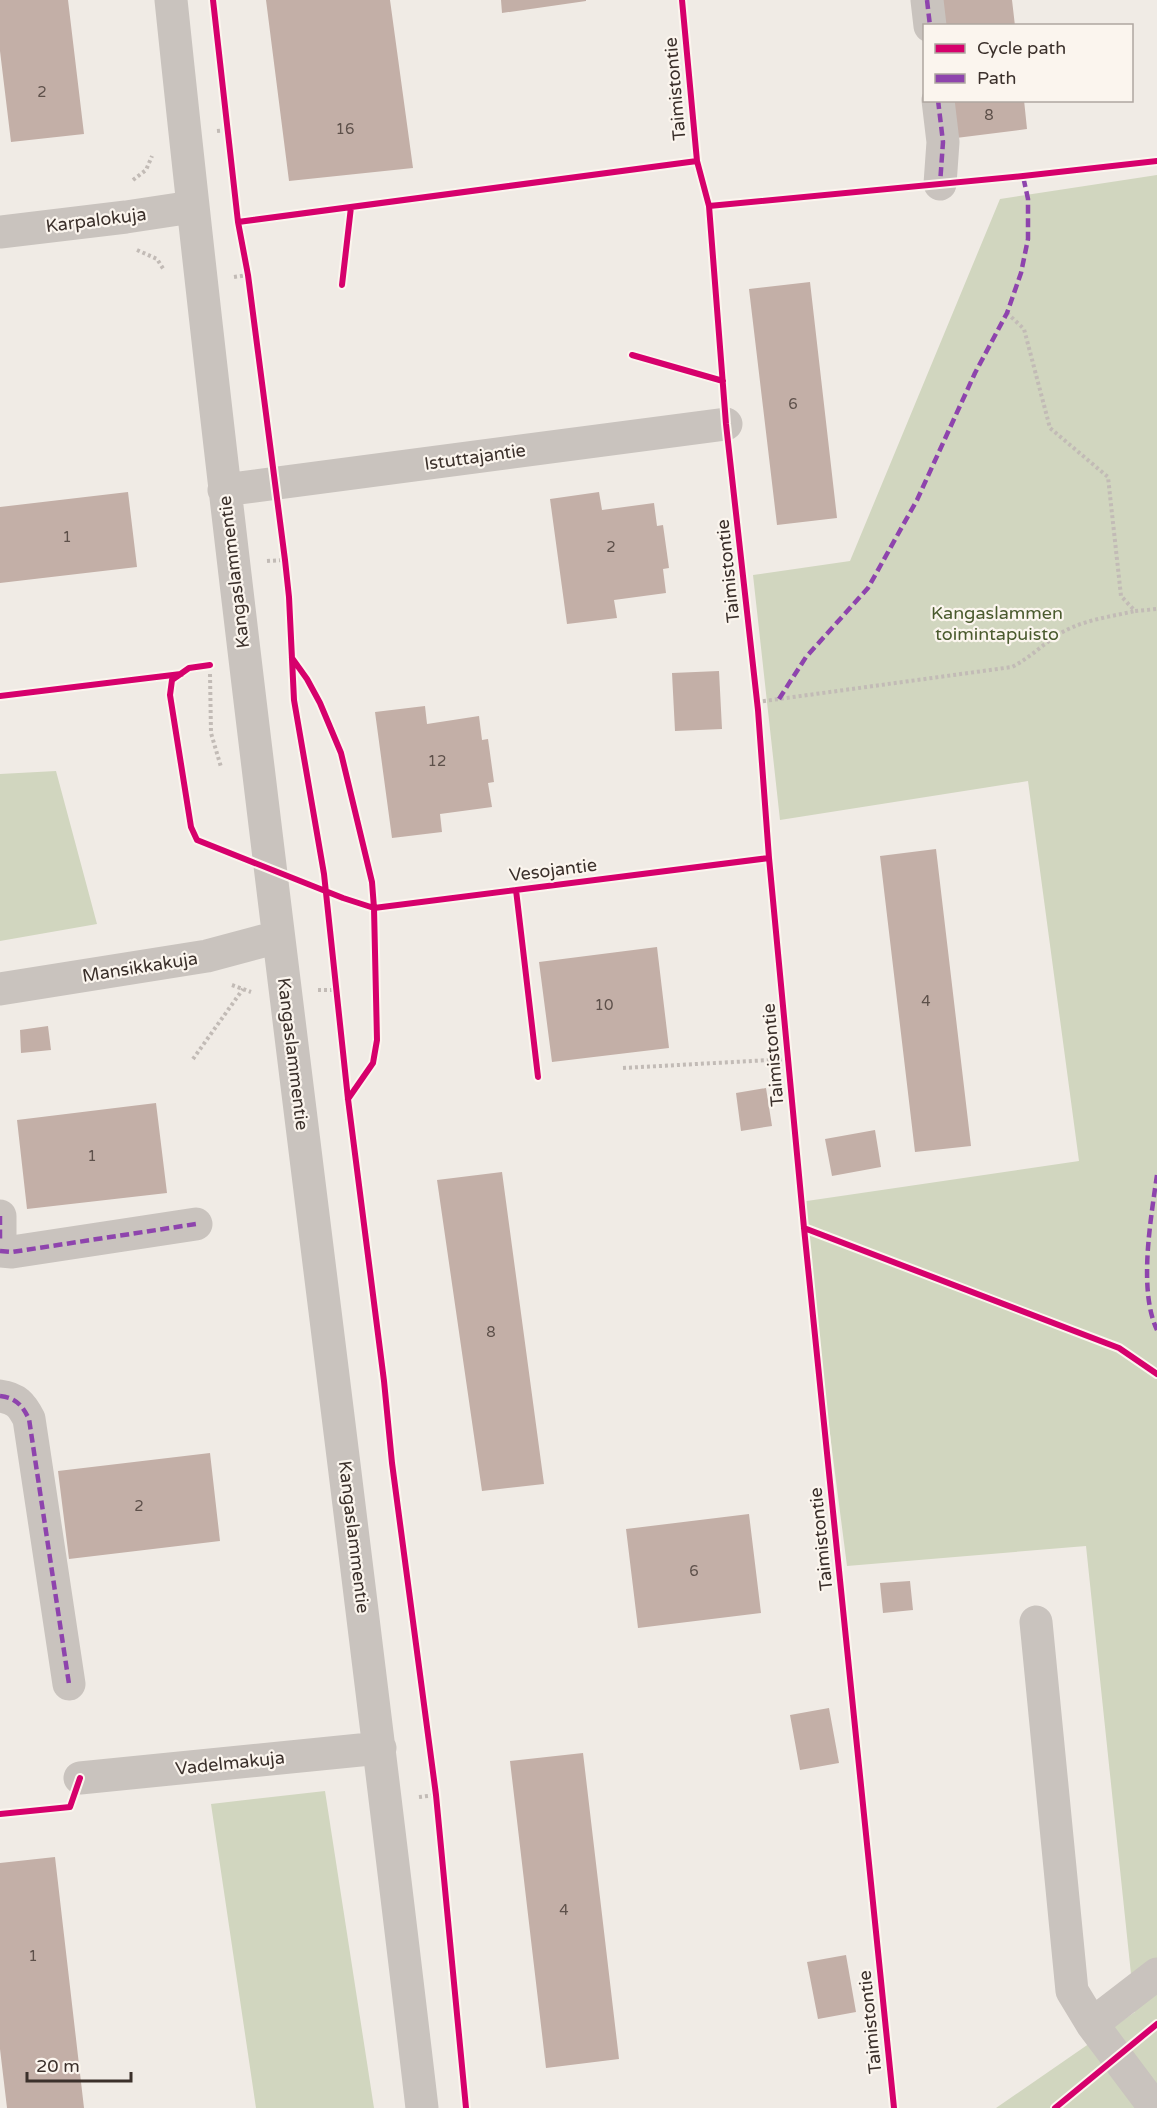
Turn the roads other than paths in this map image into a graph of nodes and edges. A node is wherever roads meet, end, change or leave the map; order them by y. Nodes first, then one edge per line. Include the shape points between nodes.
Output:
1 (171, 0) edge
2 (927, 0) edge
3 (930, 24) edge
4 (938, 102) edge
5 (940, 184) dead end
6 (192, 207) junction
7 (0, 232) edge
8 (726, 424) dead end
9 (224, 490) junction
10 (278, 937) junction
11 (0, 989) edge
12 (0, 1216) edge
13 (196, 1224) dead end
14 (0, 1240) edge
15 (0, 1251) edge
16 (0, 1393) edge
17 (1036, 1622) dead end
18 (69, 1684) dead end
19 (380, 1748) junction
20 (80, 1778) dead end
21 (1157, 1974) edge
22 (1092, 2024) junction
23 (422, 2108) edge
24 (1155, 2108) edge

1 - 6 street, Kangaslammentie
2 - 3 street
4 - 5 street via 943,142
6 - 7 street, Karpalokuja
6 - 9 street, Kangaslammentie
8 - 9 street, Istuttajantie
9 - 10 street, Kangaslammentie
10 - 11 street, Mansikkakuja via 207,956
10 - 19 street, Kangaslammentie
12 - 14 street
13 - 15 street
16 - 18 street via 22,1405 29,1419
17 - 22 street via 1072,1991
19 - 20 street, Vadelmakuja
19 - 23 street, Kangaslammentie
21 - 22 street
22 - 24 street

